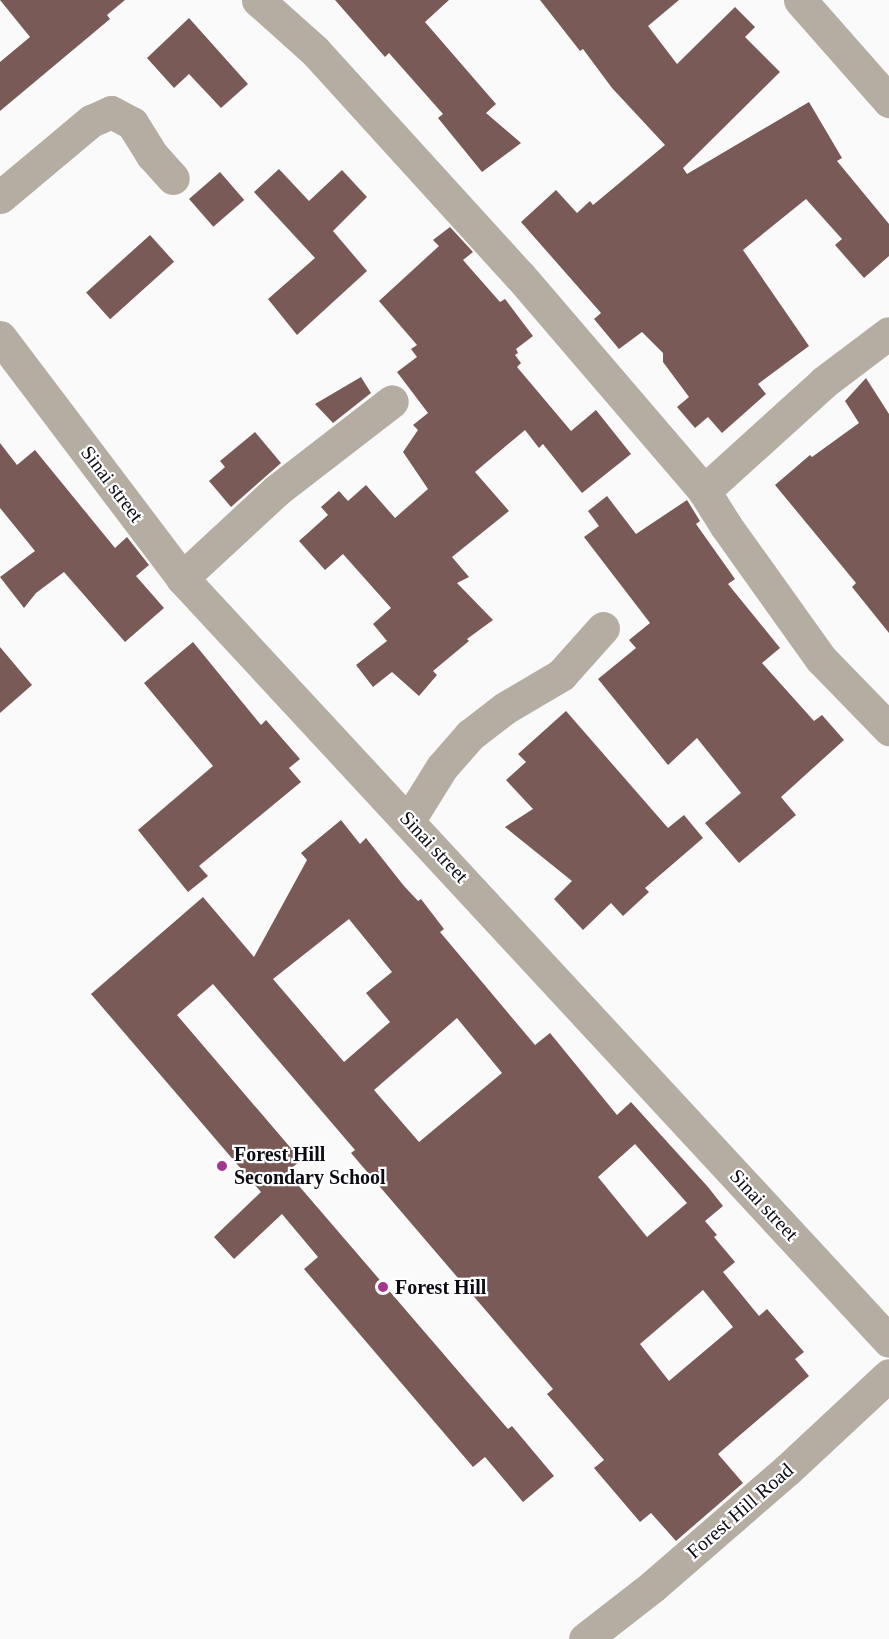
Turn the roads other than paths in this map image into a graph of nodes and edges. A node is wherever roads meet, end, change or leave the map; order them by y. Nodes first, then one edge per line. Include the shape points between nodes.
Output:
1 (258, 0) edge
2 (800, 0) edge
3 (889, 101) edge
4 (172, 178) dead end
5 (0, 197) edge
6 (889, 333) edge
7 (0, 337) edge
8 (392, 401) dead end
9 (704, 491) junction
10 (183, 578) junction
11 (603, 628) dead end
12 (889, 729) edge
13 (409, 820) junction
14 (889, 1341) edge
15 (889, 1375) edge
16 (585, 1639) edge

1 - 9 street via 315,51 520,276
2 - 3 street
4 - 5 street via 132,123 111,112 91,121
6 - 9 street via 824,382
7 - 10 street, Sinai street
8 - 10 street via 277,490
9 - 12 street via 821,659
10 - 13 street, Sinai street
11 - 13 street via 561,675 505,708 470,735 442,767
13 - 14 street, Sinai street
15 - 16 street, Forest Hill Road via 787,1470

